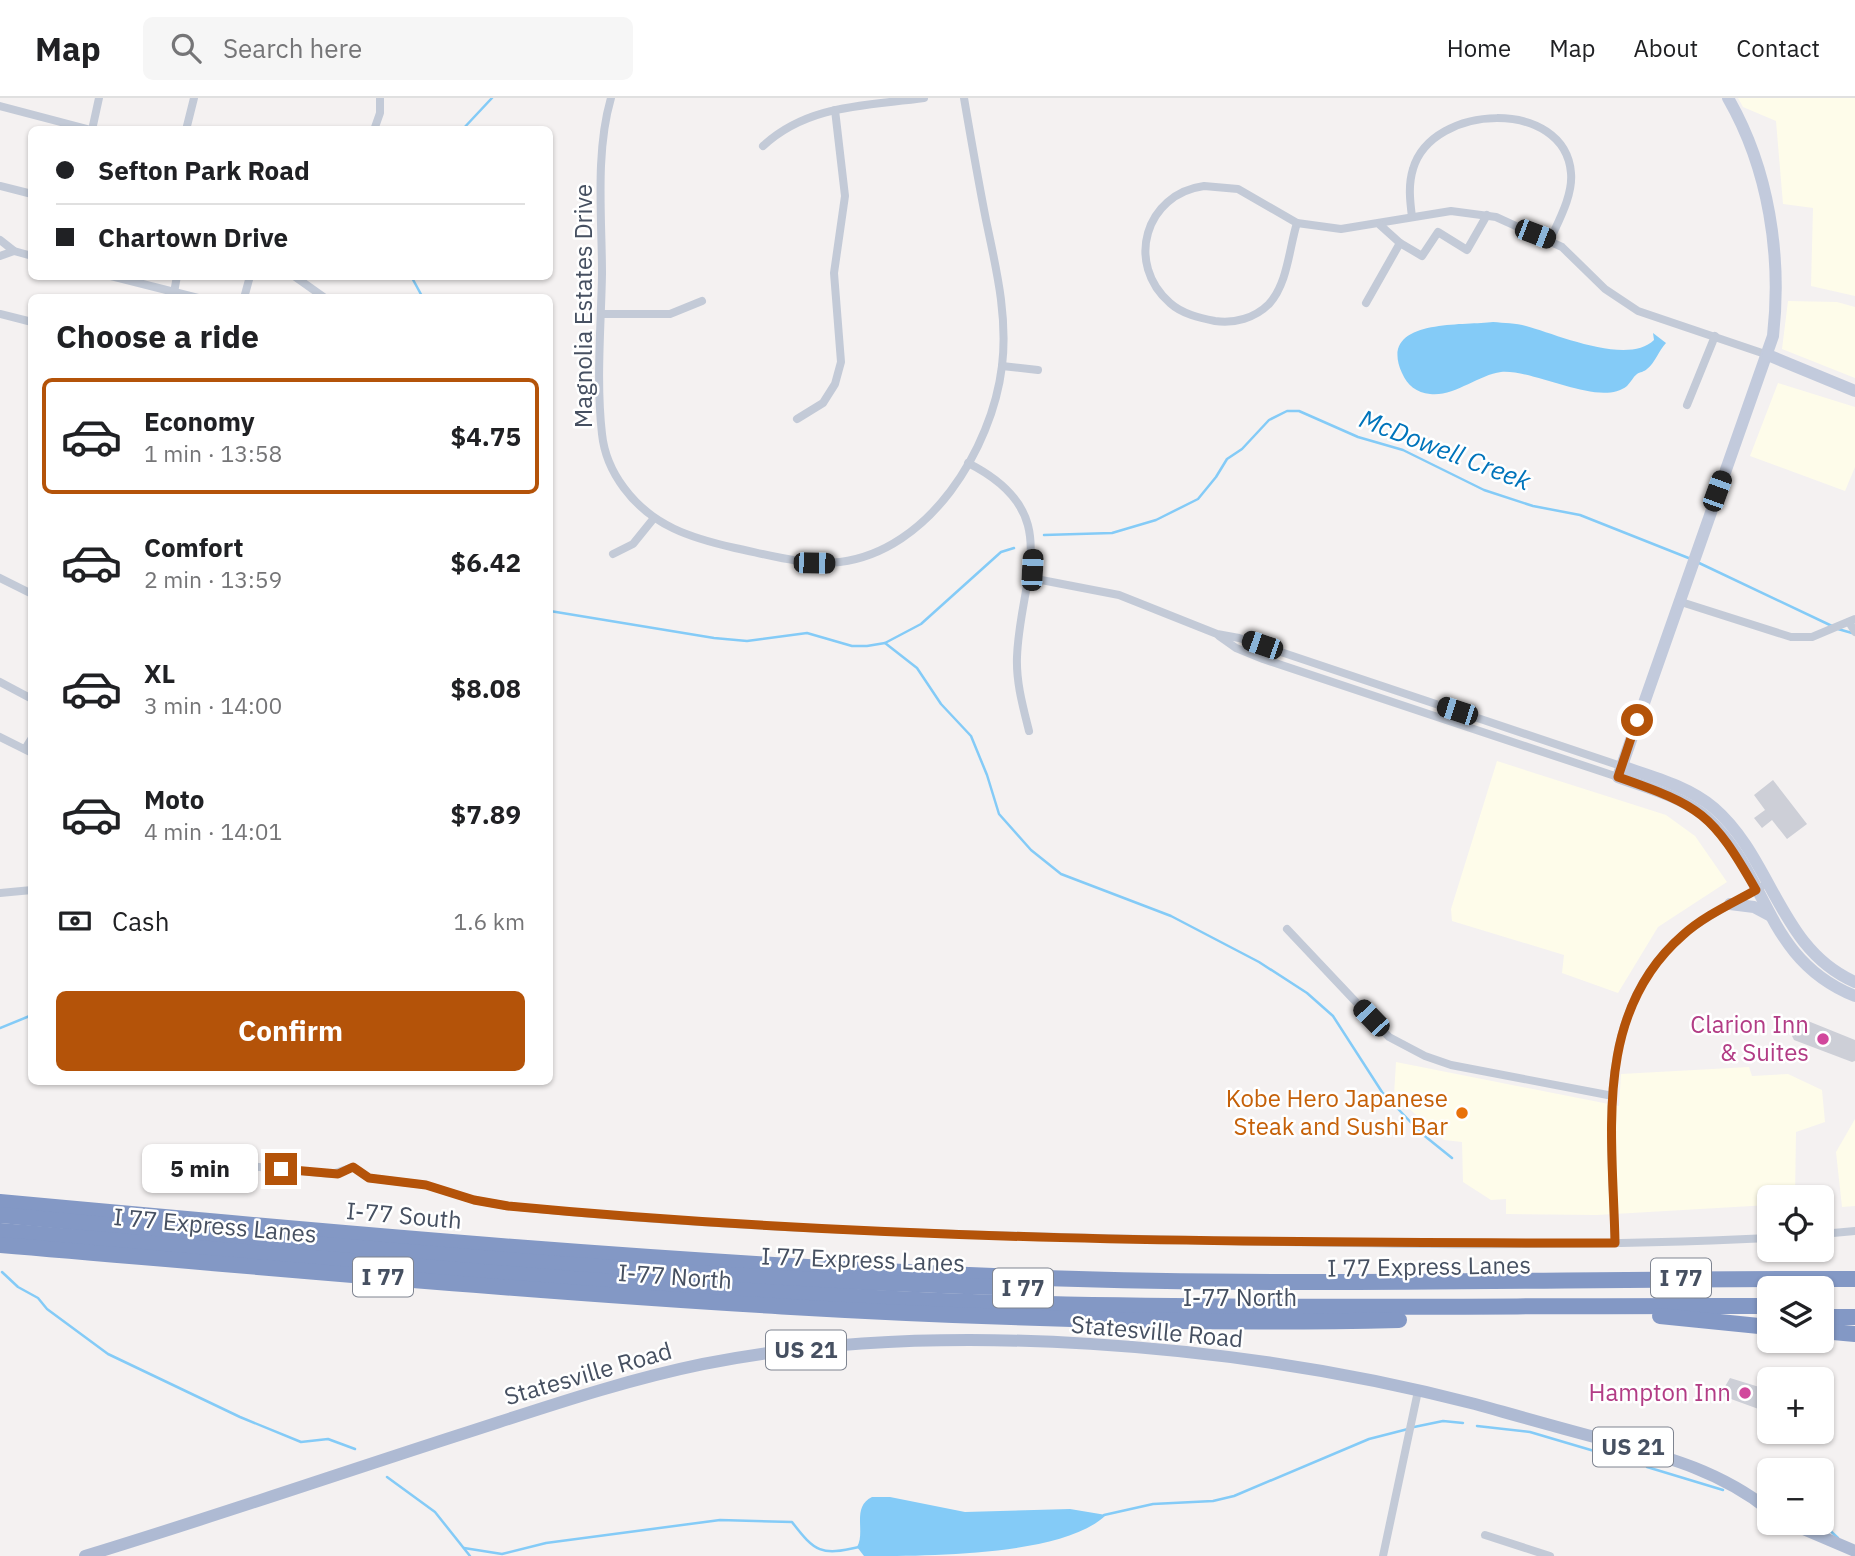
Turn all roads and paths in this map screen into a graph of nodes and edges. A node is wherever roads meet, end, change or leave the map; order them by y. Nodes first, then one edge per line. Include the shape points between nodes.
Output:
1 (99, 98) edge
2 (194, 98) edge
3 (380, 98) edge
4 (611, 98) edge
5 (924, 98) edge
6 (964, 98) edge
7 (1728, 98) edge
8 (0, 106) edge
9 (835, 110) junction
10 (76, 126) edge
11 (92, 126) edge
12 (187, 126) edge
13 (375, 126) edge
14 (763, 146) dead end
15 (0, 186) edge
16 (28, 193) edge
17 (1487, 215) junction
18 (1412, 217) junction
19 (1297, 223) junction
20 (1380, 225) junction
21 (0, 240) edge
22 (1550, 240) junction
23 (1400, 243) junction
24 (15, 251) junction
25 (28, 255) edge
26 (0, 256) edge
27 (124, 280) edge
28 (300, 280) edge
29 (171, 294) edge
30 (320, 294) edge
31 (702, 300) dead end
32 (1366, 303) dead end
33 (0, 314) edge
34 (601, 314) junction
35 (28, 321) edge
36 (1715, 336) junction
37 (1768, 355) junction
38 (1002, 366) junction
39 (1038, 370) dead end
40 (1855, 391) edge
41 (1687, 405) dead end
42 (797, 419) dead end
43 (968, 463) junction
44 (654, 518) junction
45 (613, 554) dead end
46 (0, 578) edge
47 (1031, 578) junction
48 (28, 592) edge
49 (1678, 601) junction
50 (1852, 620) edge
51 (1855, 632) edge
52 (0, 682) edge
53 (28, 697) edge
54 (1029, 731) dead end
55 (0, 737) edge
56 (28, 751) edge
57 (1620, 771) junction
58 (1761, 887) junction
59 (28, 891) edge
60 (0, 893) edge
61 (1730, 905) junction
62 (1771, 916) junction
63 (1287, 929) dead end
64 (1855, 982) edge
65 (1855, 996) edge
66 (1613, 1096) junction
67 (187, 1157) dead end
68 (0, 1202) edge
69 (0, 1215) edge
70 (0, 1231) edge
71 (1855, 1231) edge
72 (1834, 1233) edge
73 (387, 1238) junction
74 (1757, 1238) edge
75 (278, 1241) junction
76 (1615, 1243) junction
77 (0, 1245) edge
78 (1855, 1273) edge
79 (1834, 1279) edge
80 (1855, 1279) edge
81 (1834, 1282) edge
82 (1757, 1284) edge
83 (667, 1286) junction
84 (1834, 1286) edge
85 (1757, 1289) edge
86 (1855, 1289) edge
87 (766, 1306) junction
88 (1757, 1306) edge
89 (1834, 1307) edge
90 (1855, 1307) edge
91 (1660, 1317) junction
92 (1757, 1317) edge
93 (1834, 1317) edge
94 (1855, 1317) edge
95 (1757, 1326) edge
96 (1834, 1332) edge
97 (1855, 1334) edge
98 (1418, 1391) junction
99 (1757, 1500) edge
100 (1485, 1535) dead end
101 (1817, 1535) edge
102 (1855, 1551) edge
103 (85, 1556) edge
104 (1383, 1556) edge
105 (1550, 1556) edge

1 - 11 street
2 - 12 street
3 - 13 street
4 - 34 street, Magnolia Estates Drive via 603,154
5 - 9 street
6 - 38 street, Magnolia Estates Drive via 1001,299
7 - 37 street via 1753,153 1772,224 1775,305
8 - 10 street
9 - 14 street via 789,124
9 - 42 street via 845,196 834,273 841,362 823,403
15 - 16 street
17 - 18 street via 1451,211
17 - 22 street
17 - 23 street via 1467,250 1438,232 1422,256
18 - 20 street
18 - 22 street via 1409,186 1426,146 1443,131 1468,122 1519,117 1549,131 1570,165 1570,188
19 - 19 street via 1230,186 1179,191 1162,204 1151,221 1147,246 1151,275 1163,296 1186,313 1222,322 1242,320 1275,296
19 - 20 street via 1332,229
20 - 23 street
21 - 24 street
22 - 36 street via 1571,254 1605,289 1638,311
23 - 32 street
24 - 25 street
24 - 26 street
27 - 29 street
28 - 30 street
31 - 34 street via 670,314
33 - 35 street
34 - 44 street, Magnolia Estates Drive via 600,413 606,453 624,488
36 - 37 street
36 - 41 street
37 - 40 street
37 - 49 street
38 - 39 street
38 - 43 street, Magnolia Estates Drive via 989,418
43 - 44 street, Magnolia Estates Drive via 944,498 904,536 884,549 850,560 814,563 755,552 685,535
43 - 47 street via 996,480 1021,511 1031,539
44 - 45 street via 633,544
46 - 48 street
47 - 54 street via 1017,657
47 - 57 street via 1136,600 1263,659
49 - 50 street via 1791,637 1812,638
49 - 57 street
50 - 51 street
52 - 53 street
55 - 56 street
57 - 58 street via 1706,817
58 - 61 street
58 - 62 street
58 - 64 street via 1811,952
59 - 60 street
61 - 62 street via 1754,907
61 - 66 street via 1682,936 1641,983 1619,1039
62 - 65 street via 1805,966
63 - 66 street via 1389,1037 1425,1056
66 - 76 street
67 - 76 street via 332,1174 353,1167 369,1178 426,1185 508,1206 760,1224 1224,1241
68 - 73 highway, I-77 South / I 77
69 - 75 highway, I 77 Express Lanes / I 77
70 - 83 highway, I 77 Express Lanes / I 77
71 - 72 street
73 - 75 highway
73 - 82 highway, I-77 South / I 77 via 732,1264 1034,1278
74 - 76 street
75 - 85 highway, I 77 Express Lanes / I 77 via 569,1266 880,1284 1226,1292
77 - 87 highway, I-77 North / I 77
78 - 79 highway
80 - 81 highway, I-77 South / I 77
83 - 87 highway
83 - 88 highway, I 77 Express Lanes / I 77 via 1214,1308
84 - 86 highway, I 77
87 - 91 highway, I-77 North / I 77 via 1226,1321
89 - 90 highway
91 - 92 highway, I-77 North / I 77
91 - 95 highway
93 - 94 highway
96 - 97 highway
98 - 99 main road, Statesville Road / US 21 via 1670,1457 1740,1487
98 - 103 main road, Statesville Road / US 21 via 1270,1364 1115,1347 951,1342 783,1352 614,1386
98 - 104 street
100 - 105 street
101 - 102 main road

